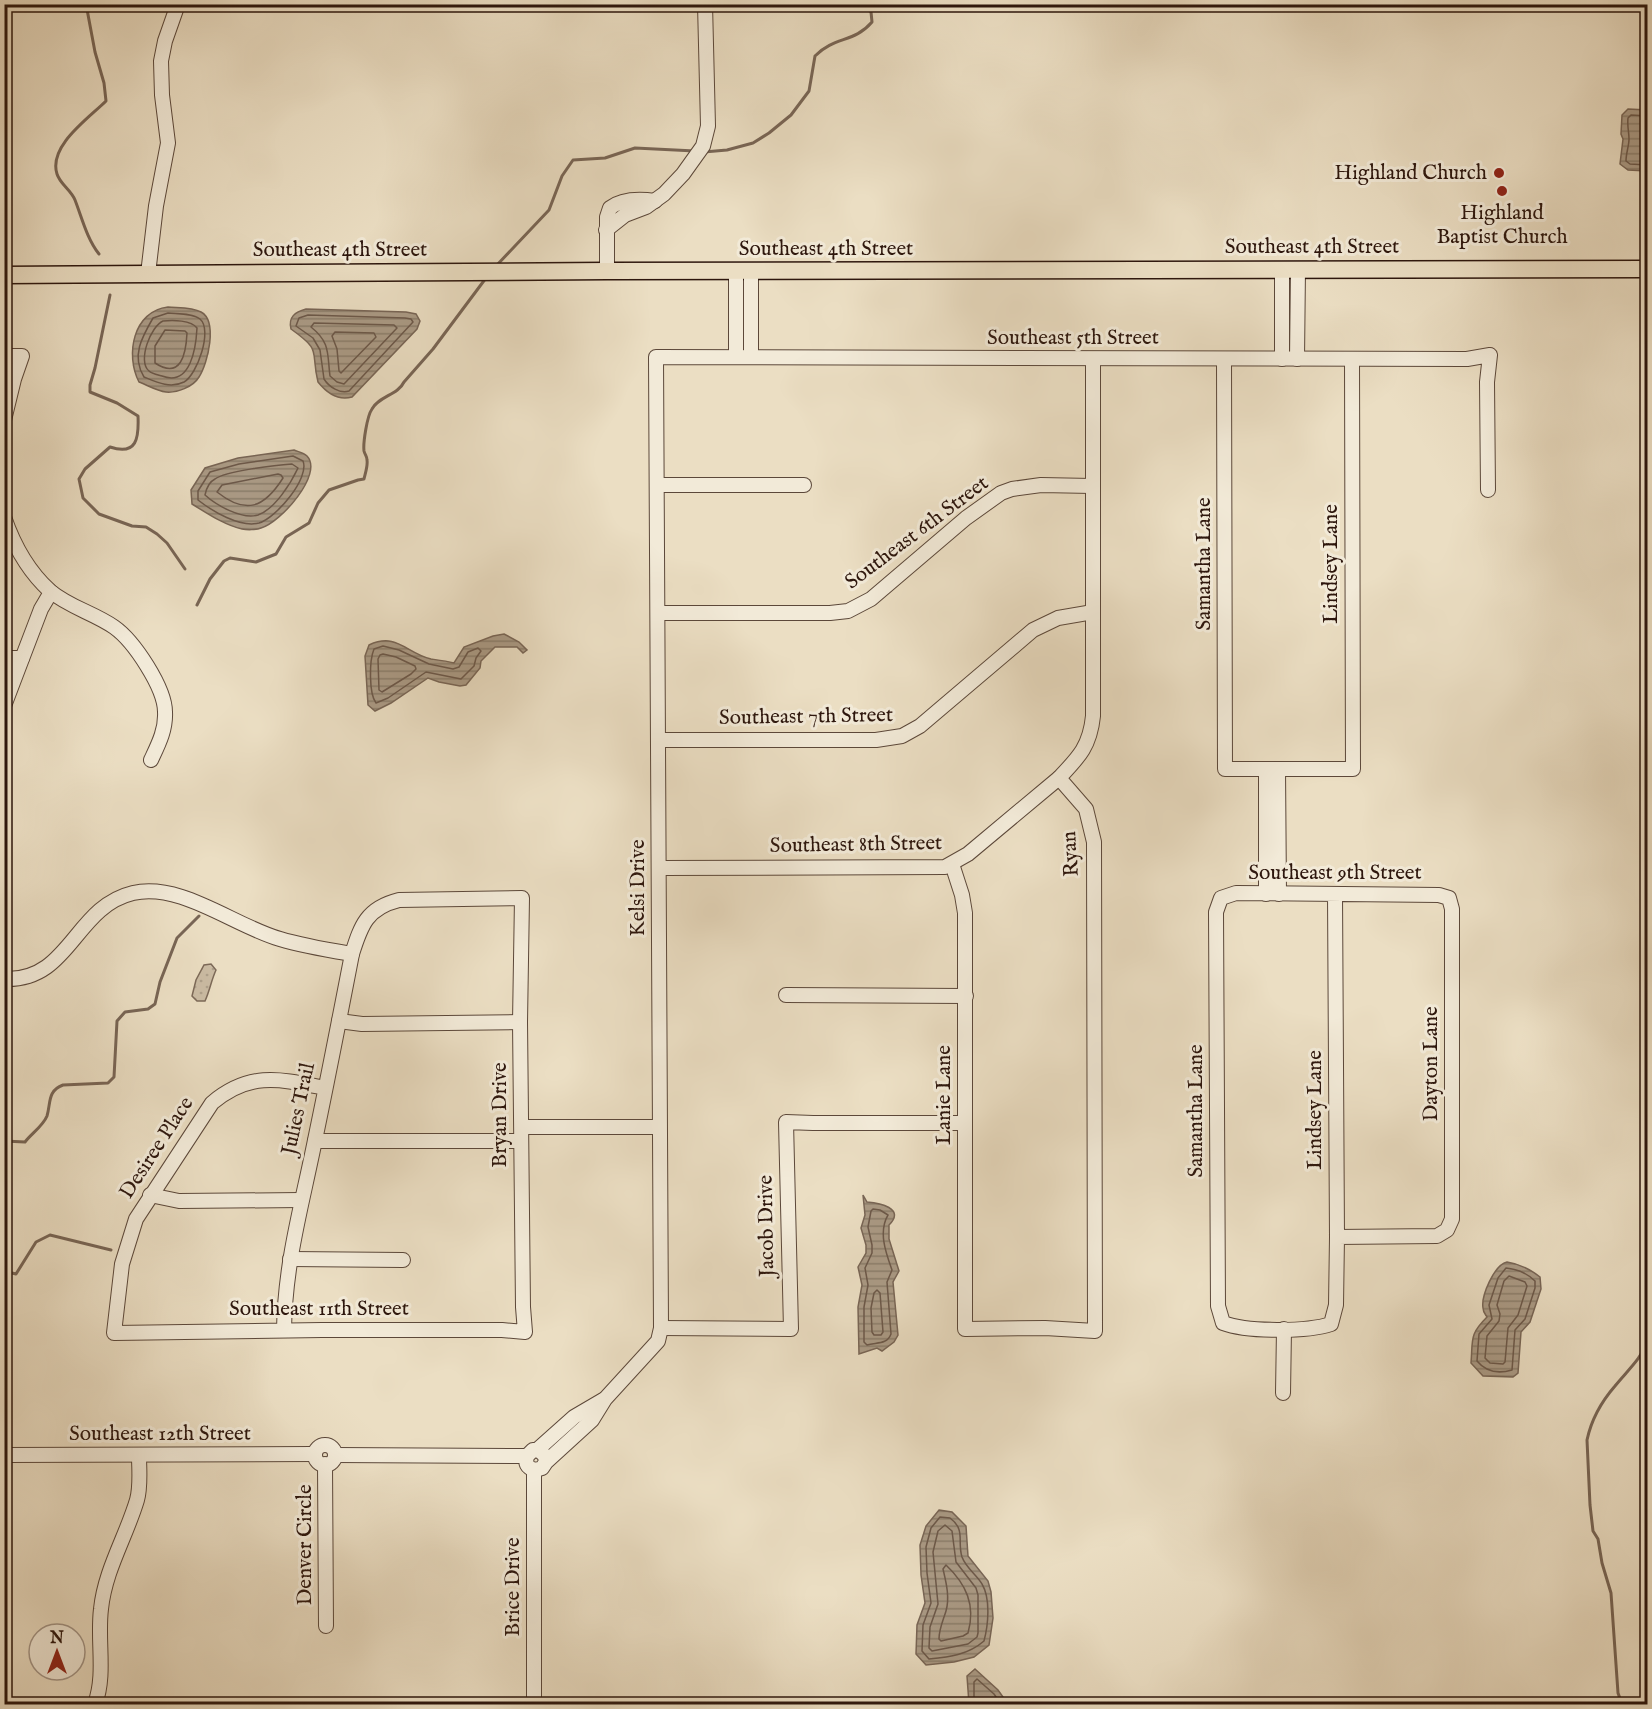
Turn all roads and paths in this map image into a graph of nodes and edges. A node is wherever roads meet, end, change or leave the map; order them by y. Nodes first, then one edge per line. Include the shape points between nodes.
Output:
1 (178, 4) edge
2 (705, 4) edge
3 (1290, 269) junction
4 (1647, 269) edge
5 (607, 271) junction
6 (743, 271) junction
7 (148, 274) junction
8 (4, 275) edge
9 (4, 356) edge
10 (656, 357) joint
11 (736, 357) junction
12 (751, 357) junction
13 (1093, 359) junction
14 (1224, 359) junction
15 (1282, 359) junction
16 (1297, 359) junction
17 (1352, 359) junction
18 (4, 420) edge
19 (658, 485) junction
20 (804, 485) dead end
21 (1092, 486) junction
22 (1488, 490) dead end
23 (4, 518) edge
24 (51, 592) junction
25 (1093, 612) junction
26 (658, 613) junction
27 (4, 658) edge
28 (22, 658) junction
29 (4, 706) edge
30 (658, 740) junction
31 (151, 760) dead end
32 (1272, 769) junction
33 (1059, 778) junction
34 (952, 864) junction
35 (659, 868) junction
36 (1272, 894) junction
37 (1335, 894) junction
38 (522, 898) joint
39 (1221, 898) joint
40 (1449, 898) joint
41 (352, 954) junction
42 (4, 979) edge
43 (786, 996) dead end
44 (966, 996) junction
45 (339, 1021) junction
46 (520, 1022) junction
47 (325, 1088) junction
48 (965, 1123) junction
49 (659, 1127) junction
50 (522, 1134) junction
51 (315, 1142) junction
52 (150, 1195) junction
53 (301, 1200) junction
54 (1337, 1237) junction
55 (290, 1259) junction
56 (403, 1260) dead end
57 (661, 1328) junction
58 (965, 1329) joint
59 (1284, 1329) junction
60 (284, 1330) junction
61 (525, 1332) joint
62 (114, 1333) joint
63 (1283, 1393) dead end
64 (605, 1399) junction
65 (532, 1453) junction
66 (4, 1455) edge
67 (139, 1455) junction
68 (325, 1458) junction
69 (540, 1466) junction
70 (326, 1626) dead end
71 (94, 1704) edge
72 (534, 1704) edge

1 - 7 street via 161,61 168,143
2 - 5 street via 708,126 703,146 683,174 655,201 638,199 613,205 606,230
3 - 4 main road, Southeast 4th Street
3 - 6 main road, Southeast 4th Street
3 - 15 street
3 - 16 street
5 - 6 main road, Southeast 4th Street
5 - 7 main road, Southeast 4th Street
6 - 11 street
6 - 12 street
7 - 8 main road, Southeast 4th Street
9 - 18 street via 22,356
10 - 11 street, Southeast 5th Street
10 - 19 street, Kelsi Drive
11 - 12 street, Southeast 5th Street
12 - 13 street, Southeast 5th Street
13 - 14 street, Southeast 5th Street
13 - 21 street
14 - 15 street, Southeast 5th Street
14 - 32 street, Samantha Lane via 1225,768
15 - 16 street, Southeast 5th Street
16 - 17 street, Southeast 5th Street
17 - 22 street, Southeast 5th Street via 1467,359 1490,355
17 - 32 street, Lindsey Lane via 1353,769
19 - 20 street
19 - 26 street, Kelsi Drive
21 - 25 street
21 - 26 street, Southeast 6th Street via 1041,486 1001,493 871,599 848,611
23 - 24 street via 22,557
24 - 28 street
24 - 31 street via 112,626 142,659 165,706 165,724
25 - 30 street, Southeast 7th Street via 1068,615 1033,630 920,726 902,736 840,741
25 - 33 street via 1092,729 1084,749
26 - 30 street, Kelsi Drive
27 - 28 street
28 - 29 street
30 - 35 street, Kelsi Drive
32 - 36 street
33 - 34 street, Southeast 8th Street
33 - 58 street, Ryan via 1086,809 1094,842 1095,1330
34 - 35 street, Southeast 8th Street via 928,868
34 - 44 street, Lanie Lane via 965,912
35 - 49 street, Kelsi Drive
36 - 37 street, Southeast 9th Street
36 - 39 street, Southeast 9th Street via 1236,893
37 - 40 street, Southeast 9th Street
37 - 54 street, Lindsey Lane
38 - 41 street, Julies Trail via 399,900 381,906 362,925
38 - 46 street, Bryan Drive
39 - 59 street, Samantha Lane via 1216,912 1218,1306 1223,1323 1236,1328
40 - 54 street, Dayton Lane via 1452,1219 1447,1230 1437,1236
41 - 42 street via 281,940 175,895 144,891 105,906 40,973
41 - 45 street, Julies Trail
43 - 44 street
44 - 48 street, Lanie Lane
45 - 46 street
45 - 47 street, Julies Trail
46 - 50 street, Bryan Drive
47 - 51 street, Julies Trail
47 - 52 street, Desiree Place via 272,1079 229,1089 203,1113
48 - 57 street, Jacob Drive via 786,1122 791,1329
48 - 58 street, Lanie Lane
49 - 50 street
49 - 57 street, Kelsi Drive
50 - 51 street
50 - 61 street, Bryan Drive
51 - 53 street, Julies Trail
52 - 53 street via 179,1201
52 - 62 street, Desiree Place via 127,1245
53 - 55 street, Julies Trail
54 - 59 street, Lindsey Lane via 1336,1305 1331,1324 1317,1329
55 - 56 street
55 - 60 street, Julies Trail
57 - 64 street, Kelsi Drive via 658,1341
59 - 63 street
60 - 61 street, Southeast 11th Street
60 - 62 street, Southeast 11th Street
64 - 65 street, Kelsi Drive via 574,1417
64 - 69 street, Kelsi Drive via 586,1427
65 - 68 street, Southeast 12th Street
65 - 69 street via 545,1456
66 - 67 street, Southeast 12th Street
67 - 68 street, Southeast 12th Street
67 - 71 street via 137,1501 102,1600 100,1681
68 - 70 street, Denver Circle
69 - 72 street, Brice Drive

